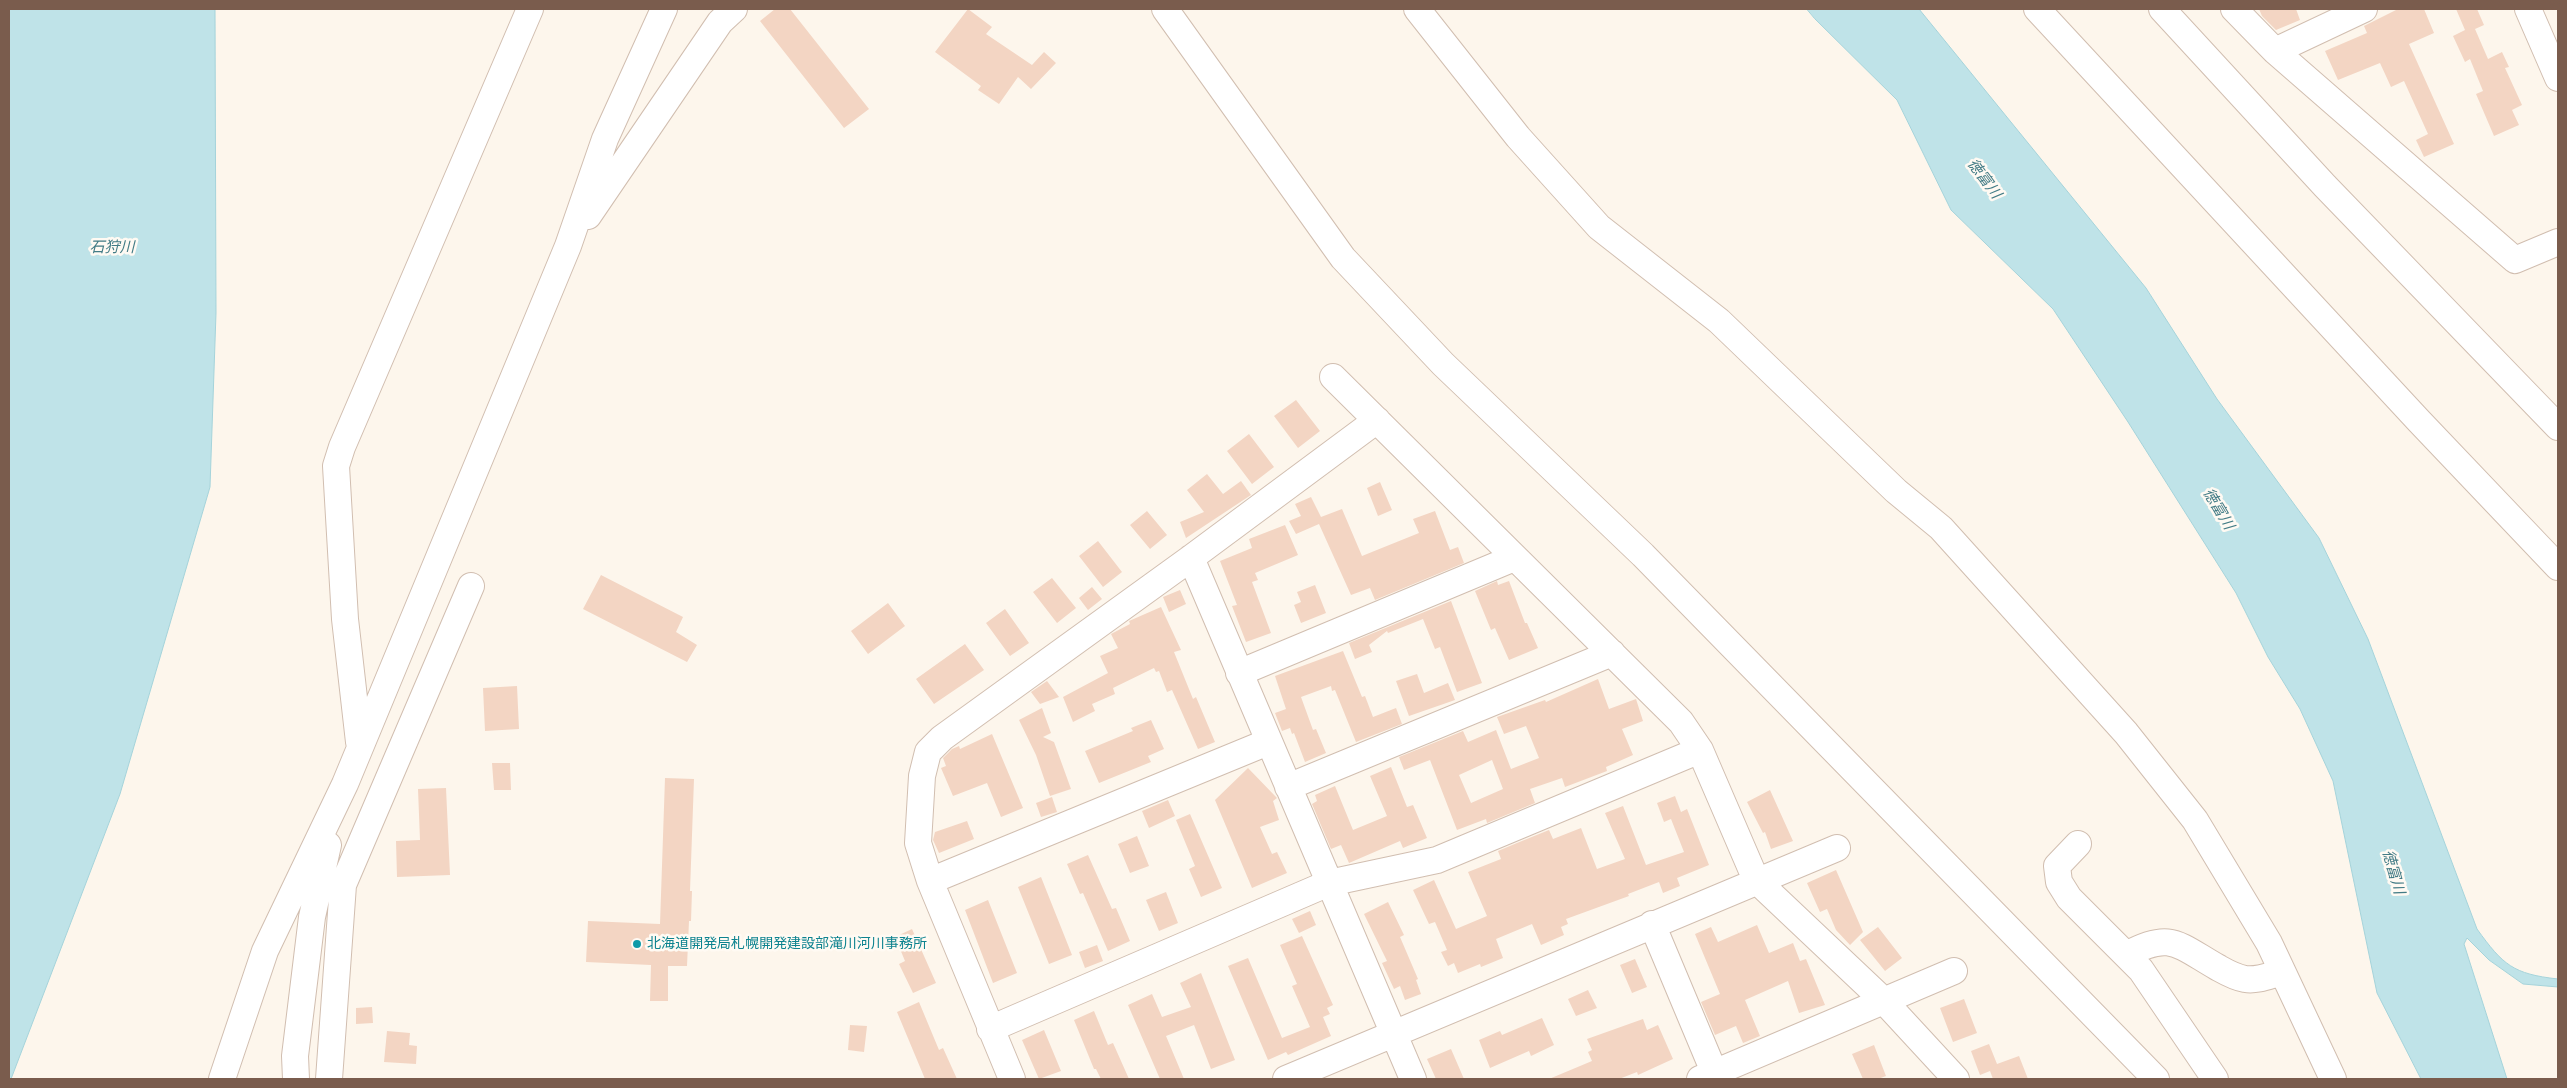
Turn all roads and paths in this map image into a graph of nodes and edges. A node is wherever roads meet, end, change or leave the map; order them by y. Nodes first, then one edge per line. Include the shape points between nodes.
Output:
1 (530, 9) edge
2 (664, 9) edge
3 (734, 9) edge
4 (1165, 9) edge
5 (1418, 9) edge
6 (2037, 9) edge
7 (2162, 9) edge
8 (2234, 9) edge
9 (2362, 9) edge
10 (2528, 9) edge
11 (2275, 51) junction
12 (2558, 78) edge
13 (2558, 242) edge
14 (568, 246) junction
15 (1333, 377) dead end
16 (1377, 420) junction
17 (2558, 427) edge
18 (1191, 558) junction
19 (1514, 558) junction
20 (2558, 567) edge
21 (471, 586) dead end
22 (1612, 653) junction
23 (1239, 673) junction
24 (1268, 742) junction
25 (360, 745) junction
26 (1700, 750) junction
27 (345, 784) junction
28 (1288, 787) junction
29 (2078, 844) dead end
30 (1837, 848) dead end
31 (1756, 880) junction
32 (930, 881) junction
33 (1329, 883) junction
34 (1652, 924) junction
35 (2126, 955) junction
36 (1954, 971) dead end
37 (2282, 972) junction
38 (1884, 1000) junction
39 (990, 1029) junction
40 (1393, 1034) junction
41 (1711, 1077) edge
42 (222, 1079) edge
43 (296, 1079) edge
44 (329, 1079) edge
45 (1012, 1079) edge
46 (1286, 1079) edge
47 (1413, 1079) edge
48 (1956, 1079) edge
49 (2156, 1079) edge
50 (2215, 1079) edge
51 (2333, 1079) edge

1 - 25 street via 336,466 345,619
2 - 14 street via 605,139
3 - 14 street via 720,22
4 - 49 street via 1343,258 1443,364 1643,555
5 - 37 street via 1518,137 1599,227 1719,321 1896,491 1941,528 2126,733 2195,820 2269,944
6 - 20 street
7 - 17 street via 2325,186
8 - 11 street
9 - 11 street
10 - 12 street
11 - 13 street via 2515,260
14 - 25 street
15 - 16 street
16 - 18 street
16 - 19 street
18 - 23 street
18 - 32 street via 942,738 928,752 922,776 918,843
19 - 22 street
19 - 23 street
21 - 44 street via 342,884
22 - 26 street via 1681,722
22 - 28 street
23 - 24 street
24 - 28 street
24 - 32 street
25 - 27 street
26 - 31 street
26 - 33 street via 1437,860
27 - 42 street via 265,951
27 - 43 street via 320,873 312,917 295,1056
28 - 33 street
29 - 35 street via 2057,866 2058,882 2069,898
30 - 31 street
31 - 34 street
31 - 38 street
32 - 39 street
33 - 39 street
33 - 40 street
34 - 40 street
34 - 41 street
35 - 37 street via 2148,943 2165,940 2231,975 2245,979
35 - 50 street via 2141,970
36 - 38 street
37 - 51 street
38 - 41 street
38 - 48 street
39 - 45 street
40 - 46 street
40 - 47 street

